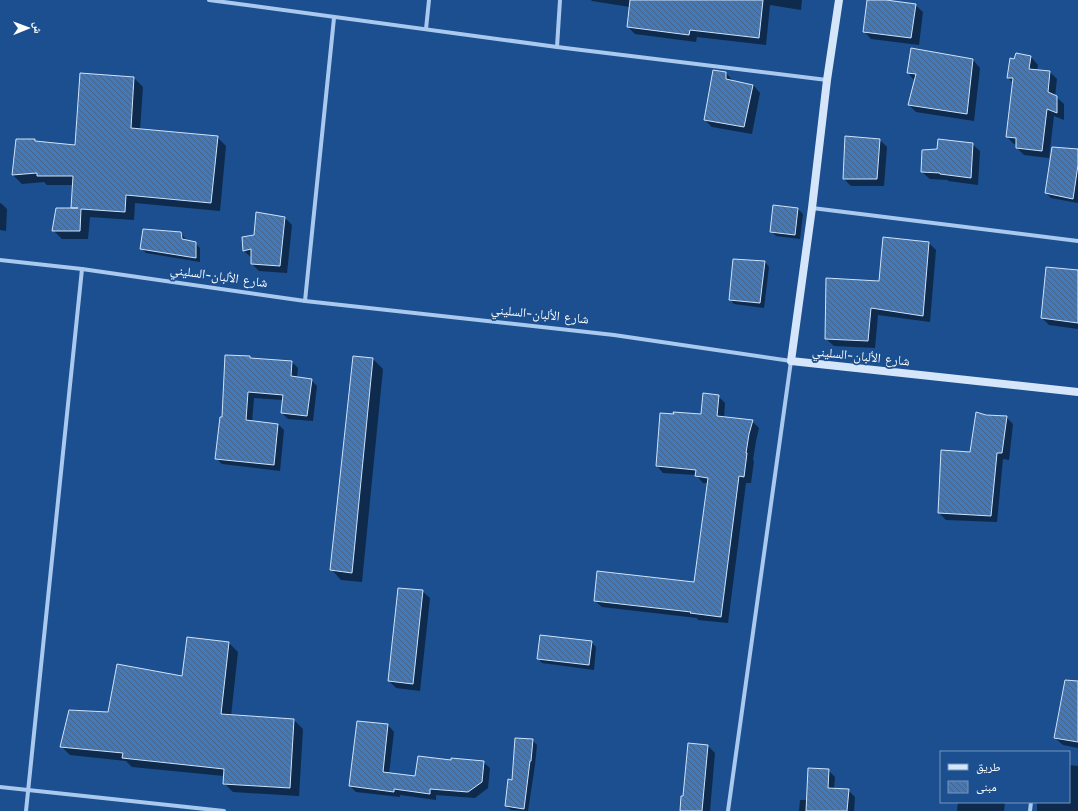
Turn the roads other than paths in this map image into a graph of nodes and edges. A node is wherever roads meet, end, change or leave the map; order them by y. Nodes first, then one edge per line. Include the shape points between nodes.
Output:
1 (208, 0) edge
2 (429, 0) edge
3 (560, 0) edge
4 (838, 0) edge
5 (334, 18) junction
6 (426, 29) junction
7 (557, 47) junction
8 (827, 80) junction
9 (812, 208) junction
10 (1078, 241) edge
11 (0, 260) edge
12 (82, 269) junction
13 (305, 301) junction
14 (791, 361) junction
15 (1078, 392) edge
16 (0, 787) edge
17 (29, 791) junction
18 (26, 811) edge
19 (224, 811) edge
20 (728, 811) edge

1 - 5 street
2 - 6 street
3 - 7 street
4 - 8 street
5 - 6 street
5 - 13 street
6 - 7 street
7 - 8 street
8 - 9 street
9 - 10 street
9 - 14 street
11 - 12 street, شارع الألبان-السليني
12 - 13 street, شارع الألبان-السليني
12 - 17 street
13 - 14 street, شارع الألبان-السليني via 614,334
14 - 15 street, شارع الألبان-السليني
14 - 20 street
16 - 17 street
17 - 18 street
17 - 19 street

